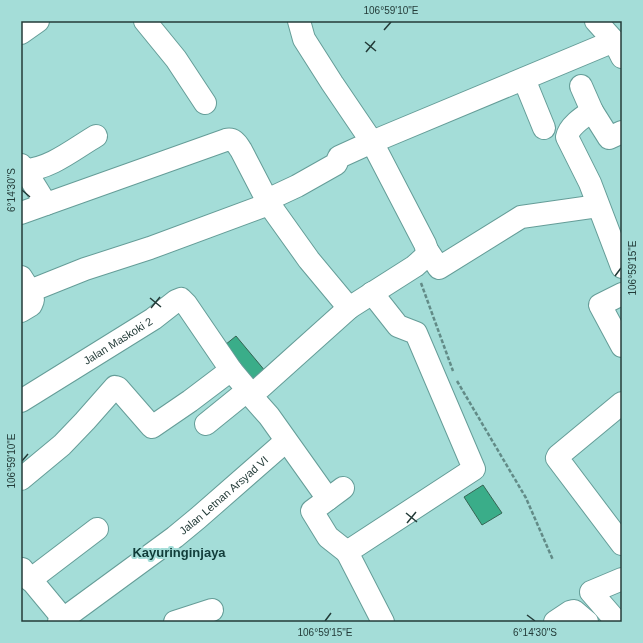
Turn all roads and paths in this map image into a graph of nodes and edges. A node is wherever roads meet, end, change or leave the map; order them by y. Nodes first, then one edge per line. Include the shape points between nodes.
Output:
1 (38, 21) edge
2 (144, 21) edge
3 (299, 21) edge
4 (596, 21) edge
5 (21, 33) edge
6 (618, 49) edge
7 (524, 78) junction
8 (581, 86) dead end
9 (206, 103) dead end
10 (592, 111) junction
11 (544, 128) dead end
12 (622, 132) edge
13 (96, 136) dead end
14 (372, 142) junction
15 (23, 168) edge
16 (42, 198) junction
17 (268, 202) junction
18 (598, 206) junction
19 (21, 213) edge
20 (421, 258) junction
21 (620, 258) edge
22 (26, 284) edge
23 (372, 293) junction
24 (622, 294) edge
25 (349, 308) junction
26 (21, 311) edge
27 (622, 346) edge
28 (231, 370) junction
29 (454, 372) dead end
30 (457, 380) dead end
31 (250, 392) junction
32 (21, 400) edge
33 (622, 403) edge
34 (206, 424) dead end
35 (286, 441) junction
36 (21, 479) edge
37 (97, 529) dead end
38 (621, 541) edge
39 (347, 552) junction
40 (553, 560) dead end
41 (25, 574) edge
42 (622, 579) edge
43 (212, 610) dead end
44 (63, 621) edge
45 (388, 621) edge
46 (175, 622) edge
47 (555, 622) edge
48 (587, 622) edge
49 (617, 622) edge

1 - 5 street
2 - 9 street via 176,59
3 - 14 street via 304,39
4 - 6 street
6 - 7 street
7 - 11 street
7 - 14 street
8 - 10 street
10 - 12 street via 609,138
10 - 18 street via 569,131 567,139 590,183
13 - 15 street via 45,167 35,170
14 - 17 street via 339,157 336,164
14 - 20 street via 425,244
15 - 16 street
16 - 17 street via 229,139 236,142 241,150
16 - 19 street
17 - 22 street via 150,248
17 - 25 street via 309,260
18 - 20 street via 521,217 439,268
18 - 21 street
20 - 23 street
20 - 29 path
22 - 26 street via 33,302
23 - 25 street
23 - 39 street via 398,326 416,333 474,469
24 - 27 street via 600,305
25 - 31 street
28 - 31 street
28 - 32 street, Jalan Maskoki 2 via 181,300
28 - 36 street via 152,427 115,387 62,445
30 - 40 path via 526,498
31 - 34 street
31 - 35 street
33 - 38 street via 557,458
35 - 39 street via 336,494 312,511 328,537
35 - 44 street, Jalan Letnan Arsyad VI via 175,537
37 - 41 street
39 - 45 street
41 - 44 street
42 - 49 street via 591,592
43 - 46 street
47 - 48 street via 574,611

